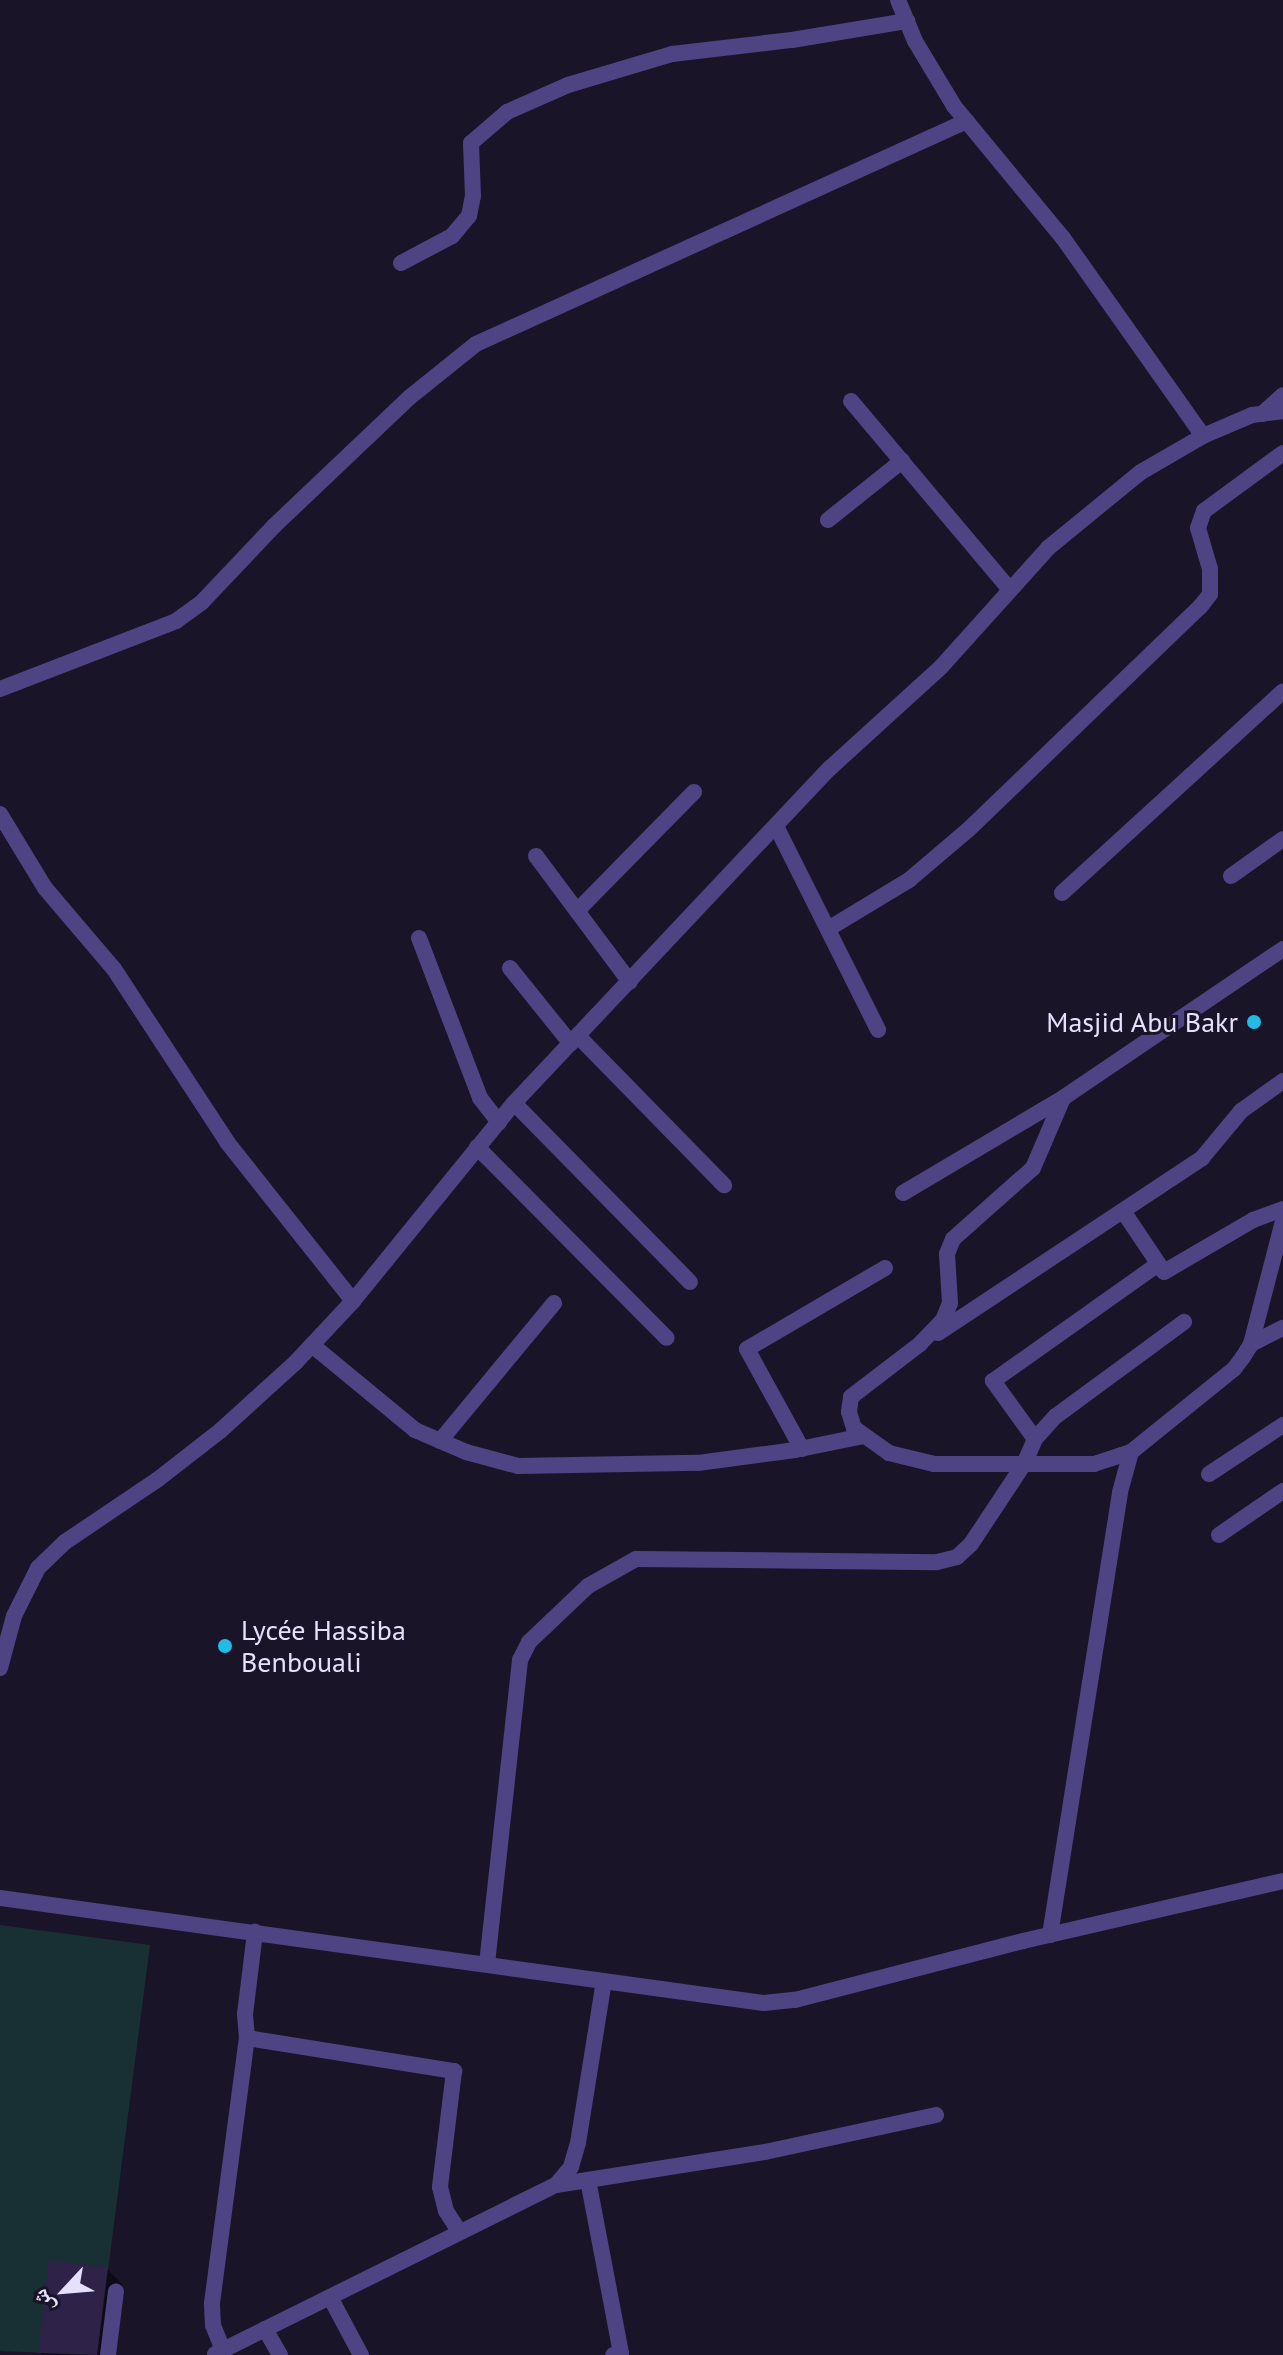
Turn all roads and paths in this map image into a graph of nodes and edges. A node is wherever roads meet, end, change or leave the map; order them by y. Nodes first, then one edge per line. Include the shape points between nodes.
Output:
1 (898, 0) edge
2 (907, 21) junction
3 (967, 121) junction
4 (401, 263) dead end
5 (1283, 395) edge
6 (851, 401) dead end
7 (1283, 411) edge
8 (1262, 414) junction
9 (1203, 436) junction
10 (1283, 453) edge
11 (902, 461) junction
12 (828, 520) dead end
13 (1010, 590) junction
14 (0, 689) edge
15 (1283, 691) edge
16 (694, 792) dead end
17 (0, 814) edge
18 (776, 826) junction
19 (1283, 839) edge
20 (536, 856) dead end
21 (1231, 876) dead end
22 (1062, 893) dead end
23 (577, 911) junction
24 (828, 929) junction
25 (419, 938) dead end
26 (1283, 949) edge
27 (510, 968) dead end
28 (630, 982) junction
29 (878, 1030) dead end
30 (574, 1040) junction
31 (1283, 1081) edge
32 (1063, 1098) junction
33 (514, 1103) junction
34 (499, 1122) junction
35 (477, 1147) junction
36 (724, 1185) dead end
37 (903, 1193) dead end
38 (1283, 1209) edge
39 (1123, 1211) junction
40 (1283, 1221) edge
41 (1158, 1264) junction
42 (885, 1268) dead end
43 (690, 1282) dead end
44 (353, 1301) junction
45 (554, 1303) dead end
46 (1184, 1322) dead end
47 (1283, 1328) edge
48 (667, 1338) dead end
49 (920, 1344) junction
50 (1251, 1344) junction
51 (312, 1345) junction
52 (1283, 1425) edge
53 (863, 1436) junction
54 (1035, 1439) junction
55 (440, 1441) junction
56 (802, 1449) junction
57 (1131, 1452) junction
58 (1024, 1464) junction
59 (1209, 1474) dead end
60 (1283, 1491) edge
61 (1219, 1535) dead end
62 (0, 1668) edge
63 (1283, 1881) edge
64 (0, 1898) edge
65 (255, 1932) junction
66 (1050, 1935) junction
67 (487, 1964) junction
68 (604, 1981) junction
69 (247, 2038) junction
70 (936, 2115) dead end
71 (588, 2180) junction
72 (556, 2185) junction
73 (459, 2231) junction
74 (116, 2291) dead end
75 (330, 2297) junction
76 (265, 2329) junction
77 (218, 2353) edge
78 (108, 2355) edge
79 (280, 2355) edge
80 (361, 2355) edge
81 (613, 2355) edge

1 - 2 street
2 - 3 street
2 - 4 street via 672,54 568,85 507,112 471,143 469,216 452,236
3 - 9 street via 1063,238
3 - 14 street via 476,344 410,397 202,602 176,621
5 - 8 street
6 - 11 street
7 - 8 street
8 - 9 street
9 - 13 street via 1096,506
10 - 24 street via 1204,511 1198,528 1210,569 1210,594 1200,607 968,830 909,880
11 - 12 street
11 - 13 street
13 - 18 street via 941,667 829,769
15 - 22 street
16 - 23 street
17 - 44 street via 45,888 114,969 227,1142
18 - 24 street
18 - 28 street
19 - 21 street
20 - 23 street
23 - 28 street
24 - 29 street
25 - 34 street via 480,1098
26 - 32 street
27 - 30 street
28 - 30 street
30 - 33 street
30 - 36 street
31 - 39 street via 1241,1111 1202,1158
32 - 37 street
32 - 49 street via 1033,1168 953,1239 947,1254 950,1303 943,1320
33 - 34 street
33 - 43 street
34 - 35 street
35 - 44 street
35 - 48 street
38 - 41 street via 1253,1220 1164,1272
39 - 41 street
39 - 49 street
40 - 50 street
41 - 54 street via 993,1381
42 - 56 street via 747,1349
44 - 51 street
45 - 55 street
46 - 54 street via 1071,1402
47 - 50 street
49 - 53 street via 851,1397 849,1412
50 - 57 street via 1234,1369
51 - 55 street via 415,1430
51 - 62 street via 220,1431 65,1542 38,1568 14,1616
52 - 59 street
53 - 56 street
53 - 58 street via 889,1453 934,1464
54 - 58 street
55 - 56 street via 518,1466 698,1463
57 - 58 street via 1094,1464
57 - 66 street via 1120,1492
58 - 67 street via 957,1557 636,1559 588,1586 529,1642 520,1660
60 - 61 street
63 - 66 street
64 - 65 street
65 - 67 street
65 - 69 street
66 - 68 street via 795,2000 764,2003
67 - 68 street
68 - 72 street via 578,2143 571,2167
69 - 73 street via 454,2071 440,2187 446,2211
69 - 77 street via 212,2303
70 - 71 street via 765,2152
71 - 72 street
71 - 81 street via 621,2353
72 - 73 street
73 - 75 street
74 - 78 street
75 - 76 street
75 - 80 street
76 - 77 street
76 - 79 street

